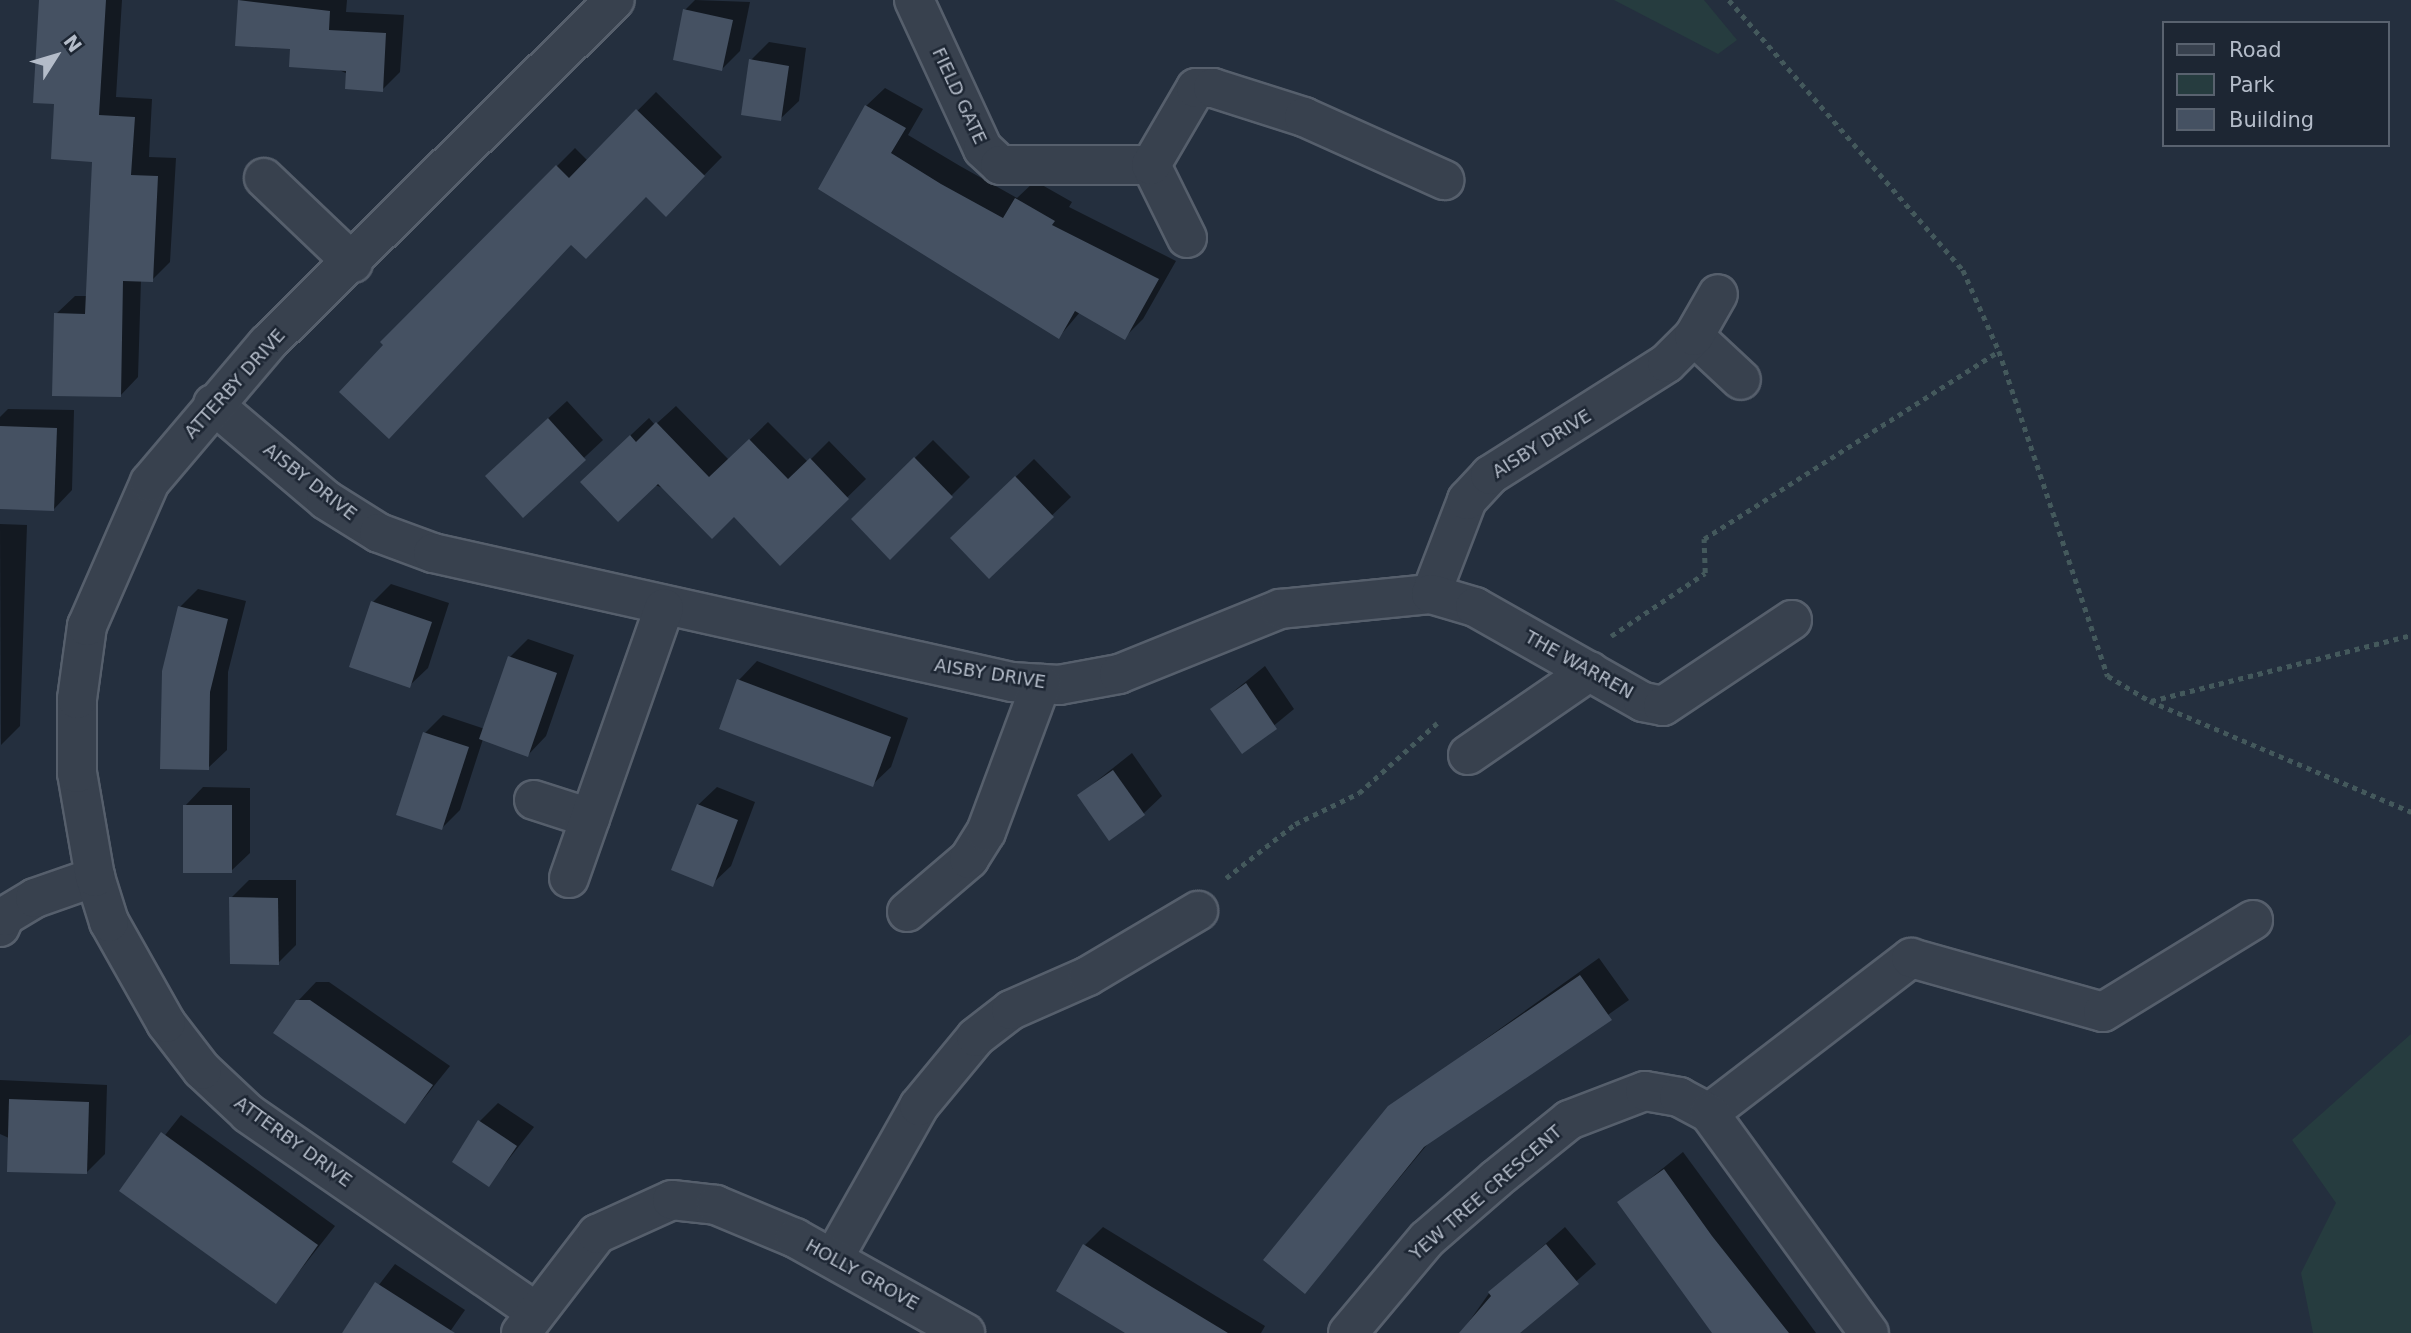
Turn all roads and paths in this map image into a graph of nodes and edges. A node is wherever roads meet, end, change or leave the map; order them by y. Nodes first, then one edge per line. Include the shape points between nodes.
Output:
1 (615, 0) edge
2 (914, 0) edge
3 (1729, 0) edge
4 (1152, 165) junction
5 (264, 178) dead end
6 (1444, 180) dead end
7 (1187, 238) dead end
8 (353, 263) junction
9 (1718, 294) dead end
10 (1694, 336) junction
11 (1999, 351) junction
12 (1741, 380) dead end
13 (213, 404) junction
14 (1430, 594) junction
15 (664, 608) junction
16 (1792, 620) dead end
17 (2411, 635) edge
18 (1582, 667) junction
19 (1041, 684) junction
20 (2150, 701) junction
21 (1449, 715) dead end
22 (1468, 755) dead end
23 (534, 800) dead end
24 (2411, 812) edge
25 (590, 818) junction
26 (94, 877) junction
27 (569, 878) dead end
28 (1198, 911) joint
29 (907, 912) dead end
30 (2253, 919) dead end
31 (0, 927) edge
32 (1709, 1113) junction
33 (834, 1257) junction
34 (528, 1323) edge
35 (965, 1333) edge
36 (1348, 1333) edge
37 (1869, 1333) edge

1 - 8 street, ATTERBY DRIVE
2 - 4 street, FIELD GATE via 983,149 1000,165
3 - 11 path via 1963,270
4 - 6 street via 1196,88 1291,112
4 - 7 street
5 - 8 street
8 - 13 street, ATTERBY DRIVE
9 - 10 street, AISBY DRIVE
10 - 12 street
10 - 14 street, AISBY DRIVE via 1629,389 1490,475 1467,500
11 - 18 path via 1704,539 1705,573
11 - 20 path via 2108,676
13 - 15 street, AISBY DRIVE via 326,500 379,533 433,553
13 - 26 street, ATTERBY DRIVE via 150,482 87,626 77,699 77,773
14 - 18 street, THE WARREN via 1475,607
14 - 19 street, AISBY DRIVE via 1280,609 1119,674
15 - 19 street, AISBY DRIVE
15 - 25 street
16 - 18 street, THE WARREN via 1663,706
17 - 20 path
18 - 22 street
19 - 29 street via 986,832 969,859
20 - 24 path
21 - 28 path via 1359,793 1295,824 1229,875
23 - 25 street
25 - 27 street
26 - 31 street via 35,898 5,916
26 - 34 street, ATTERBY DRIVE via 109,922 166,1023 202,1070 248,1113
28 - 33 street via 1088,976 1011,1010 976,1037 919,1106
30 - 32 street via 2103,1012 1911,958
32 - 36 street, YEW TREE CRESCENT via 1679,1097 1645,1091 1569,1120 1427,1239
32 - 37 street, YEW TREE CRESCENT
33 - 34 street, HOLLY GROVE via 716,1205 672,1200 597,1234
33 - 35 street, HOLLY GROVE

